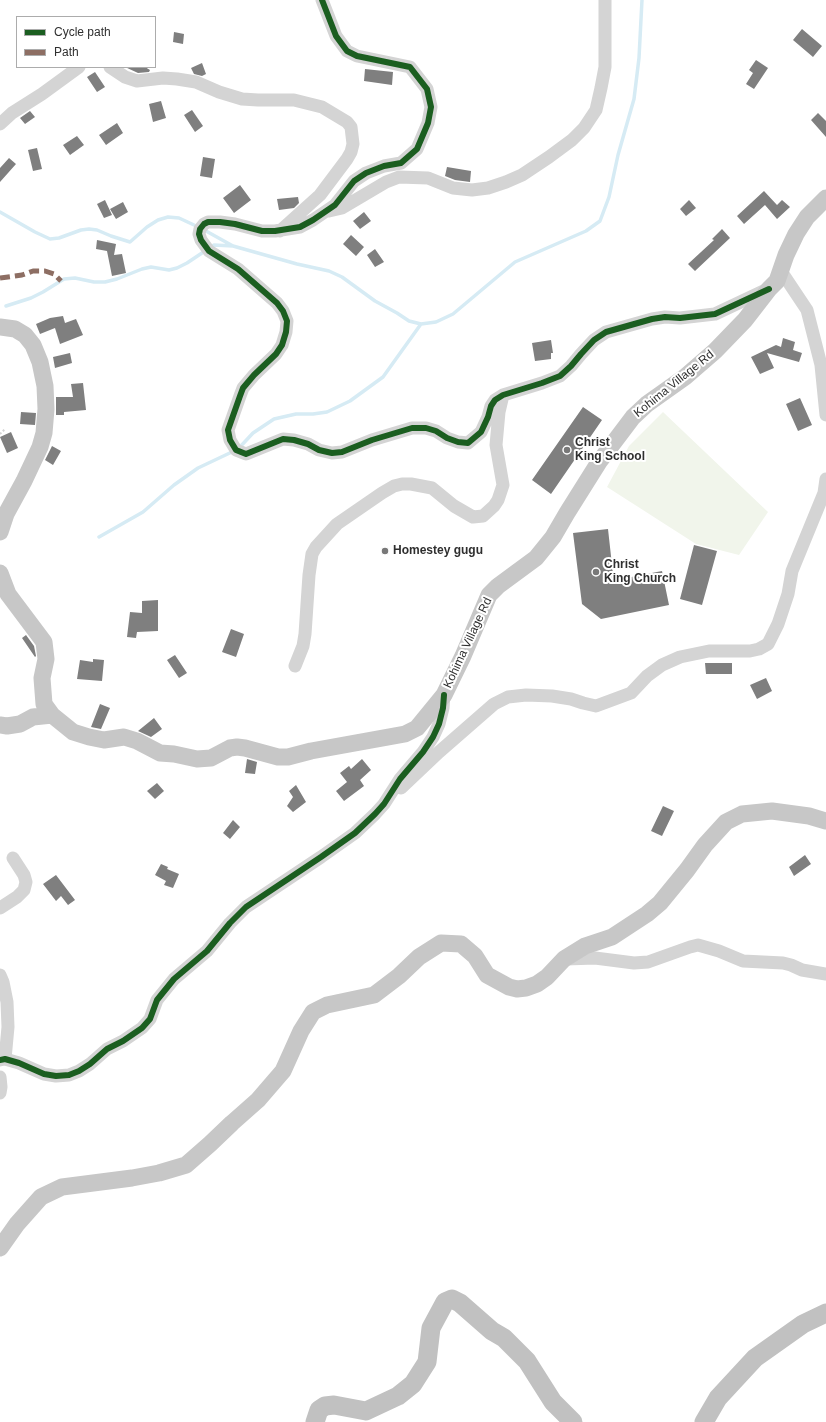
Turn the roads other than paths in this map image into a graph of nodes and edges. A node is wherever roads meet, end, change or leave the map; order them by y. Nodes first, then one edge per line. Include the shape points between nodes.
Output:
1 (322, 0) edge
2 (605, 0) edge
3 (78, 68) edge
4 (112, 68) edge
5 (0, 124) edge
6 (826, 198) edge
7 (324, 212) junction
8 (280, 231) junction
9 (781, 271) junction
10 (769, 288) junction
11 (0, 327) edge
12 (503, 395) junction
13 (826, 415) edge
14 (826, 479) edge
15 (0, 532) edge
16 (0, 573) edge
17 (295, 666) dead end
18 (444, 695) junction
19 (52, 715) junction
20 (0, 725) edge
21 (384, 804) junction
22 (826, 820) edge
23 (13, 858) dead end
24 (0, 908) edge
25 (564, 959) junction
26 (826, 974) edge
27 (0, 975) edge
28 (2, 1060) edge
29 (0, 1077) edge
30 (0, 1093) edge
31 (0, 1248) edge
32 (826, 1313) edge
33 (315, 1422) edge
34 (573, 1422) edge
35 (704, 1422) edge

1 - 7 street via 336,36 347,51 357,56 410,67 427,89 430,107 428,123 417,149 401,163 384,166 354,181 335,204
2 - 7 street via 605,67 596,110 584,128 566,144 522,175 488,188 453,188 428,178 399,177 342,208
3 - 5 street
4 - 8 street via 137,81 177,79 196,82 242,99 294,100 322,107 347,122 351,126 352,144 347,159 320,195
6 - 9 main road, Kohima Village Rd via 807,217 796,234
7 - 8 street via 300,227
8 - 12 street via 262,231 220,222 208,222 200,229 199,234 206,247 238,269 277,303 287,321 282,345 243,388 228,430 236,450 246,454 284,439 326,451 342,452 412,428 426,428 458,442 468,443 480,432 488,417 490,406
9 - 10 main road, Kohima Village Rd via 777,281
9 - 13 street via 807,310 821,365
10 - 12 street via 715,314 665,317 606,332 594,340 560,376
10 - 18 main road, Kohima Village Rd via 745,320 715,351 633,417 599,462 553,537 536,558 489,595
11 - 15 main road via 15,329 25,335 33,345 45,386 46,409 40,447 6,514
12 - 17 street via 496,445 503,485 494,506 487,514 473,517 432,488 402,484 382,493 337,524 312,554 305,634
14 - 21 street via 824,493 792,571 788,594 778,624 768,644 750,651 708,651 680,657 662,665 647,676 631,693 596,706 552,696 508,697 494,704 464,729
16 - 19 main road, Kohima Village Rd via 8,594 44,642 46,659 42,688 44,704
18 - 19 main road, Kohima Village Rd via 417,728 405,734 288,757 236,747 204,759 160,753 124,737 104,740 73,732
18 - 21 street via 439,724 433,737
19 - 20 main road via 33,717 20,724
21 - 28 street via 354,833 246,907 207,951 174,979 157,1000 150,1019 134,1034 69,1075 44,1074 19,1063
22 - 25 main road via 772,811 742,814 726,822 705,844 660,903 647,914 612,937 585,946
23 - 24 street via 24,875 24,890
25 - 26 street via 595,958 634,963 648,962 698,945 743,961 787,964 802,970
25 - 31 main road via 537,984 517,989 487,975 475,956 461,944 441,943 419,957 374,995 327,1005 313,1012 301,1031 283,1071 258,1100 186,1164 159,1173 62,1187 41,1197
27 - 28 street via 7,1002 8,1027
29 - 30 street
32 - 35 highway via 803,1324 754,1358 718,1398
33 - 34 highway via 319,1410 325,1406 334,1405 366,1411 398,1396 413,1384 427,1362 431,1328 445,1302 452,1299 504,1338 527,1361 553,1402

